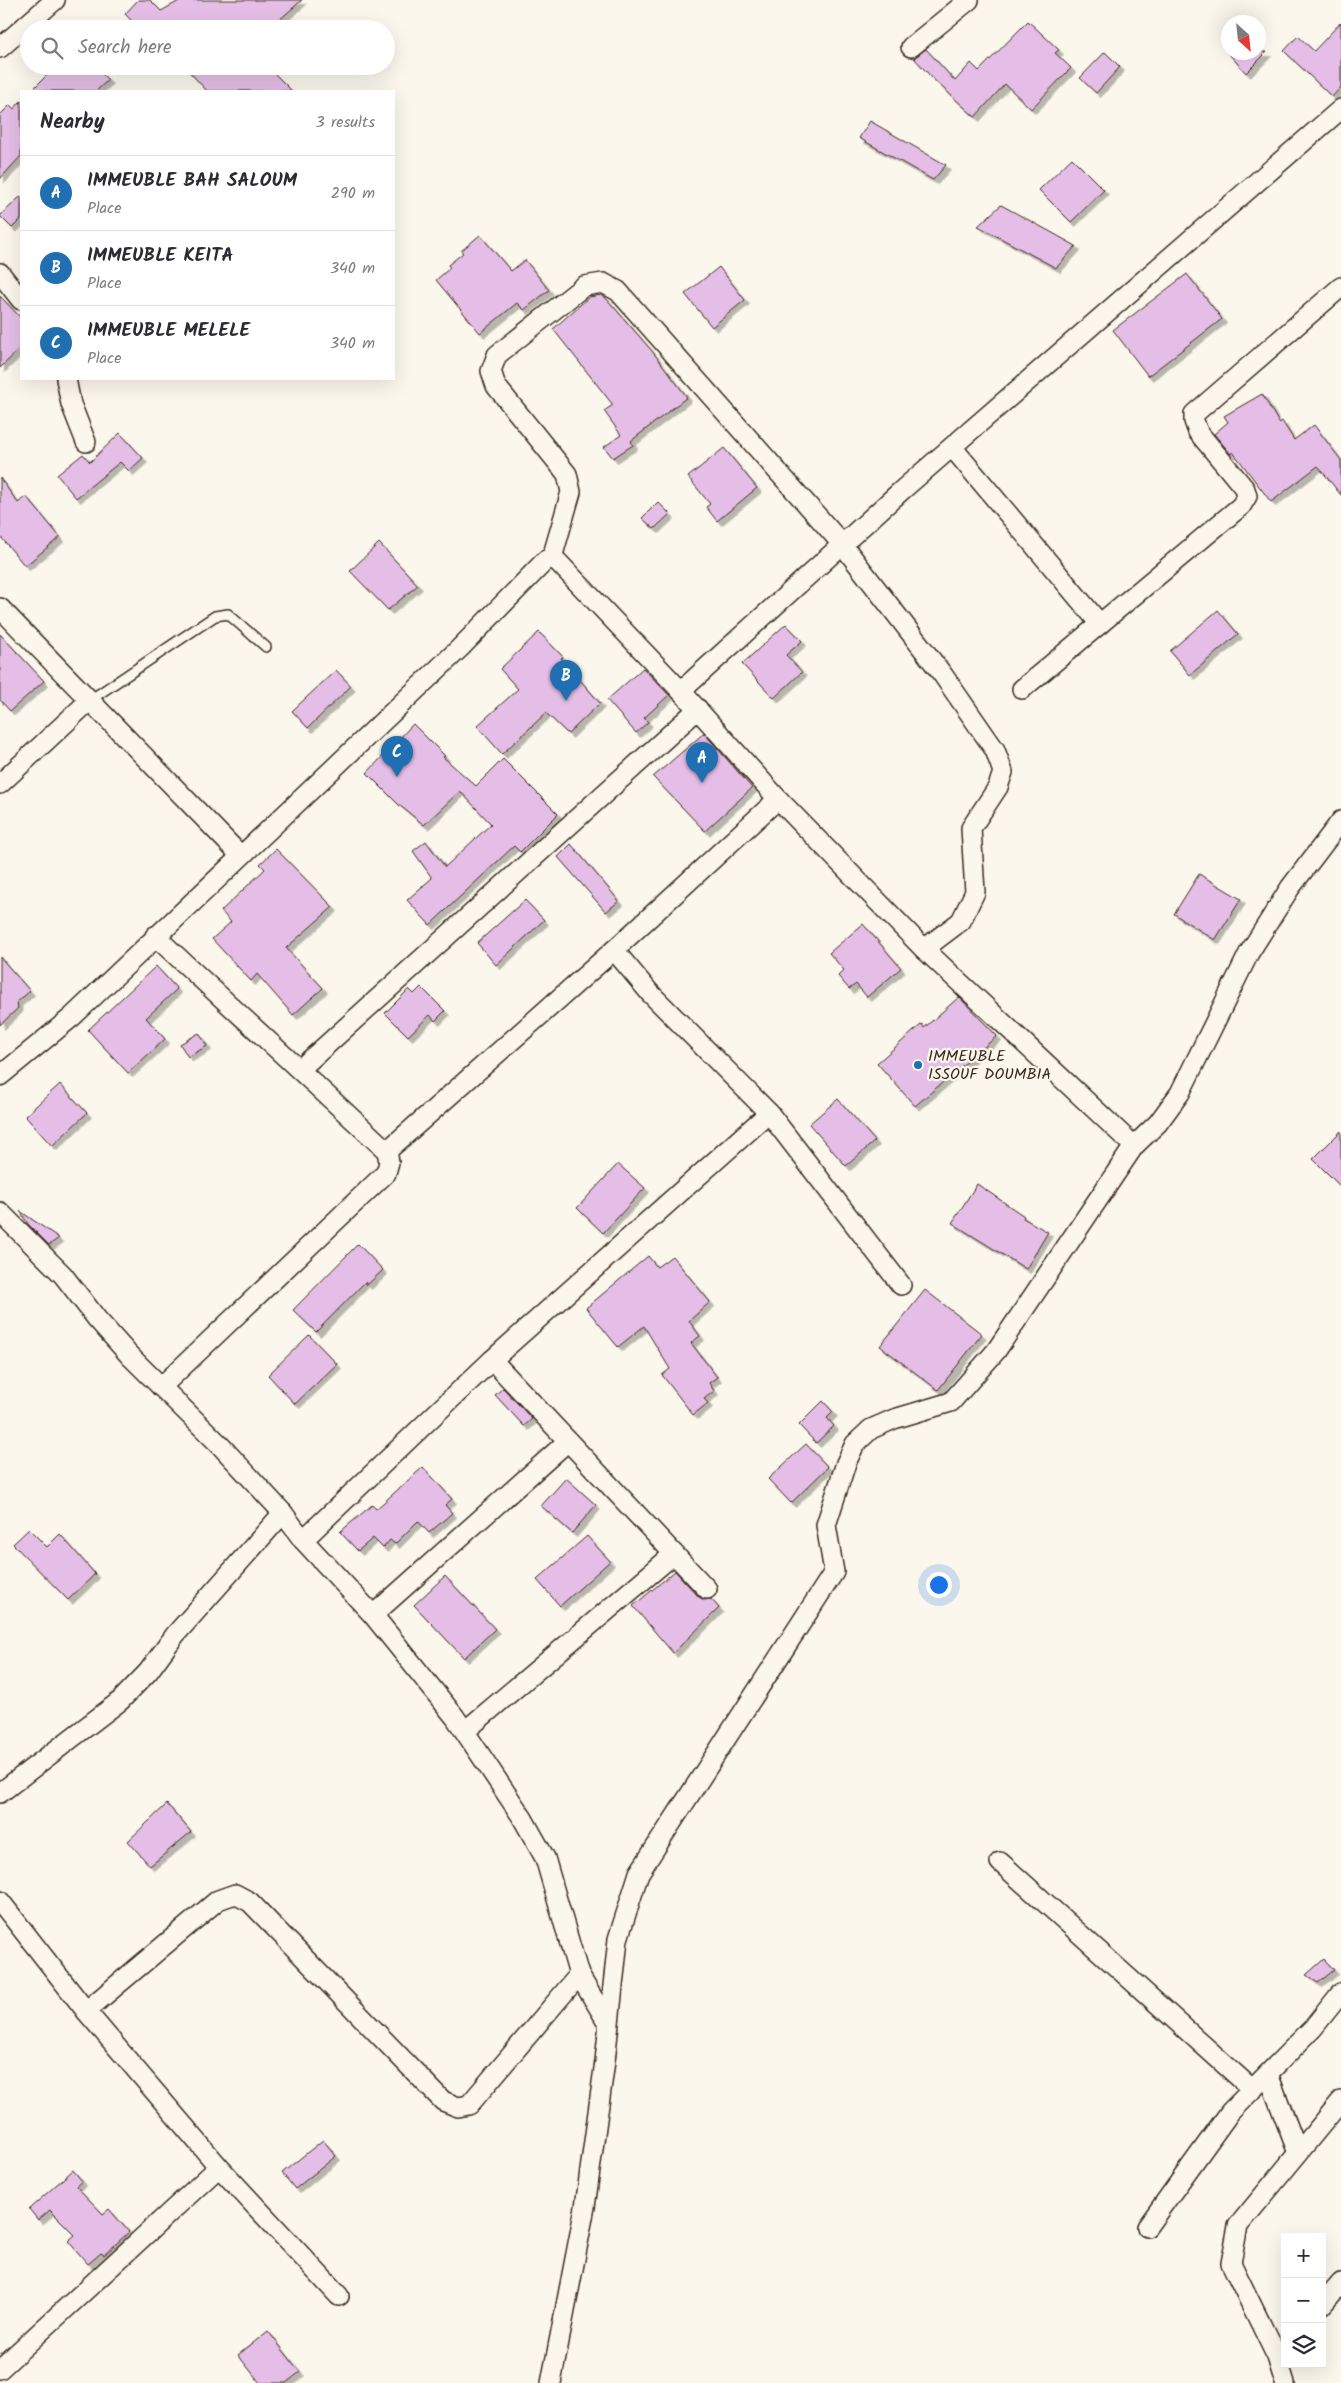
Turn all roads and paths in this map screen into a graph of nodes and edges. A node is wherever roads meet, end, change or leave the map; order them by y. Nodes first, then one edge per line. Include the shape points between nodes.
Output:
1 (55, 0) edge
2 (969, 0) edge
3 (32, 20) edge
4 (20, 31) edge
5 (911, 47) dead end
6 (0, 48) edge
7 (1341, 109) edge
8 (0, 273) edge
9 (1341, 287) edge
10 (20, 299) edge
11 (66, 380) edge
12 (86, 442) dead end
13 (952, 447) junction
14 (842, 544) junction
15 (552, 558) junction
16 (0, 608) edge
17 (1100, 624) junction
18 (266, 647) dead end
19 (1022, 689) dead end
20 (681, 691) junction
21 (90, 700) junction
22 (698, 709) junction
23 (0, 784) edge
24 (778, 799) junction
25 (1341, 821) edge
26 (240, 855) junction
27 (155, 936) junction
28 (924, 949) junction
29 (614, 950) junction
30 (300, 1069) junction
31 (0, 1076) edge
32 (769, 1112) junction
33 (1134, 1146) junction
34 (387, 1152) junction
35 (0, 1212) edge
36 (901, 1285) dead end
37 (492, 1360) junction
38 (161, 1387) junction
39 (568, 1441) junction
40 (282, 1513) junction
41 (303, 1540) junction
42 (674, 1554) junction
43 (707, 1589) dead end
44 (373, 1615) junction
45 (465, 1731) junction
46 (0, 1792) edge
47 (1000, 1862) dead end
48 (0, 1901) edge
49 (579, 1975) junction
50 (1341, 1993) edge
51 (86, 2011) junction
52 (608, 2022) junction
53 (1268, 2074) junction
54 (1253, 2090) junction
55 (1341, 2101) edge
56 (1298, 2153) junction
57 (220, 2167) junction
58 (1147, 2227) dead end
59 (1341, 2283) edge
60 (339, 2296) dead end
61 (1326, 2300) edge
62 (1281, 2353) edge
63 (1283, 2368) edge
64 (0, 2369) edge
65 (551, 2383) edge
66 (1285, 2383) edge

1 - 3 street
2 - 5 street
4 - 6 street
7 - 13 street
8 - 10 street
9 - 17 street via 1194,414 1198,432 1245,489 1247,496 1242,506
11 - 12 street via 71,404
13 - 14 street
13 - 17 street
14 - 15 street via 618,291 603,283 584,286 497,355 491,371 496,386 567,474 571,492
14 - 20 street
14 - 28 street via 995,750 1003,772 998,787 971,828 975,892 961,921
15 - 20 street
15 - 26 street via 546,560 460,648
16 - 21 street
17 - 19 street
18 - 21 lane via 228,614 215,616
20 - 22 street
21 - 23 street
21 - 26 street
22 - 24 street
22 - 30 street
24 - 28 street
24 - 29 street
25 - 33 street via 1290,888 1249,952 1180,1093 1158,1123
26 - 27 street
27 - 30 street
27 - 31 street via 72,1017
28 - 33 street
29 - 32 street via 650,993
29 - 34 street
30 - 34 street
32 - 36 street
32 - 37 street
33 - 52 street via 996,1351 951,1402 871,1429 855,1444 826,1525 834,1572 639,1873 618,1939
34 - 38 street via 386,1173
35 - 38 street via 63,1275 96,1319
37 - 39 street
37 - 41 street
38 - 40 street
39 - 42 street
39 - 44 street
40 - 41 street
40 - 46 street via 120,1701
41 - 44 street
42 - 43 street
42 - 45 street
44 - 45 street
45 - 49 street via 545,1858
47 - 54 street
48 - 51 street
49 - 51 street via 469,2104 458,2107 443,2101 250,1902 235,1894 218,1900
49 - 52 street
50 - 53 street via 1313,2028
51 - 57 street
52 - 65 street via 585,2207
53 - 54 street
53 - 56 street
54 - 58 street via 1230,2112
55 - 56 street
56 - 62 street via 1238,2226 1233,2245 1232,2263
57 - 60 street
57 - 64 street
59 - 61 street
63 - 66 street

